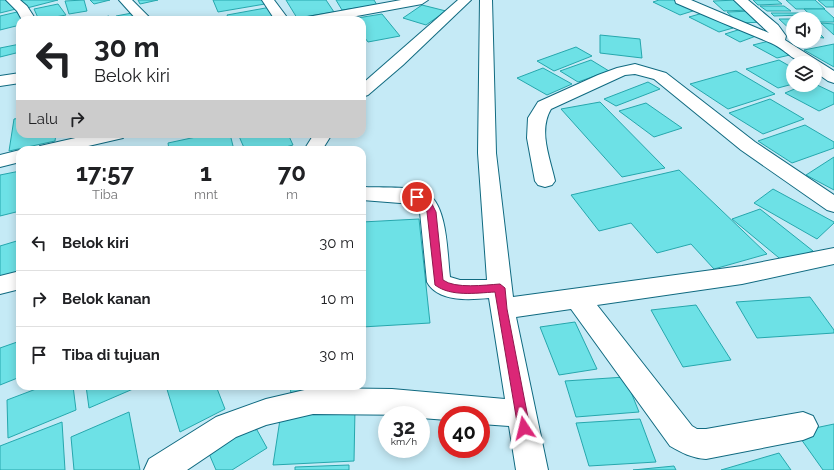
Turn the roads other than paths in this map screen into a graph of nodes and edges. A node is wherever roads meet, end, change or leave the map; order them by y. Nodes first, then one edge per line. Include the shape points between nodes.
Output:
1 (12, 0) edge
2 (125, 0) edge
3 (268, 0) edge
4 (422, 0) edge
5 (459, 0) edge
6 (465, 0) edge
7 (486, 0) edge
8 (680, 0) edge
9 (740, 0) edge
10 (26, 16) edge
11 (141, 16) edge
12 (279, 16) edge
13 (335, 16) edge
14 (778, 42) junction
15 (800, 56) edge
16 (822, 70) edge
17 (385, 72) junction
18 (366, 76) edge
19 (834, 78) edge
20 (16, 79) edge
21 (0, 81) edge
22 (366, 89) edge
23 (100, 138) edge
24 (64, 146) edge
25 (16, 157) edge
26 (0, 161) edge
27 (544, 181) dead end
28 (366, 194) edge
29 (834, 205) edge
30 (834, 256) edge
31 (16, 281) edge
32 (0, 285) edge
33 (501, 298) junction
34 (577, 298) junction
35 (521, 414) junction
36 (803, 426) dead end
37 (160, 470) edge
38 (532, 470) edge

1 - 10 street
2 - 11 street
3 - 12 street
4 - 13 street
5 - 6 street
6 - 7 street
6 - 17 street
7 - 33 street via 487,152
8 - 14 street
9 - 14 street via 773,28 779,36
14 - 15 street
16 - 19 street
17 - 18 street
17 - 22 street
20 - 21 street
23 - 24 street
25 - 26 street
27 - 29 street via 536,138 537,118 544,106 604,78 635,69 660,76 748,146
28 - 33 street via 417,197 426,202 431,212 439,282 446,287 468,289
30 - 34 street via 742,275
31 - 32 street
33 - 34 street
33 - 35 street
34 - 36 street via 681,436 694,443 706,444
35 - 37 street via 392,402 313,401 266,412 226,427
35 - 38 street

